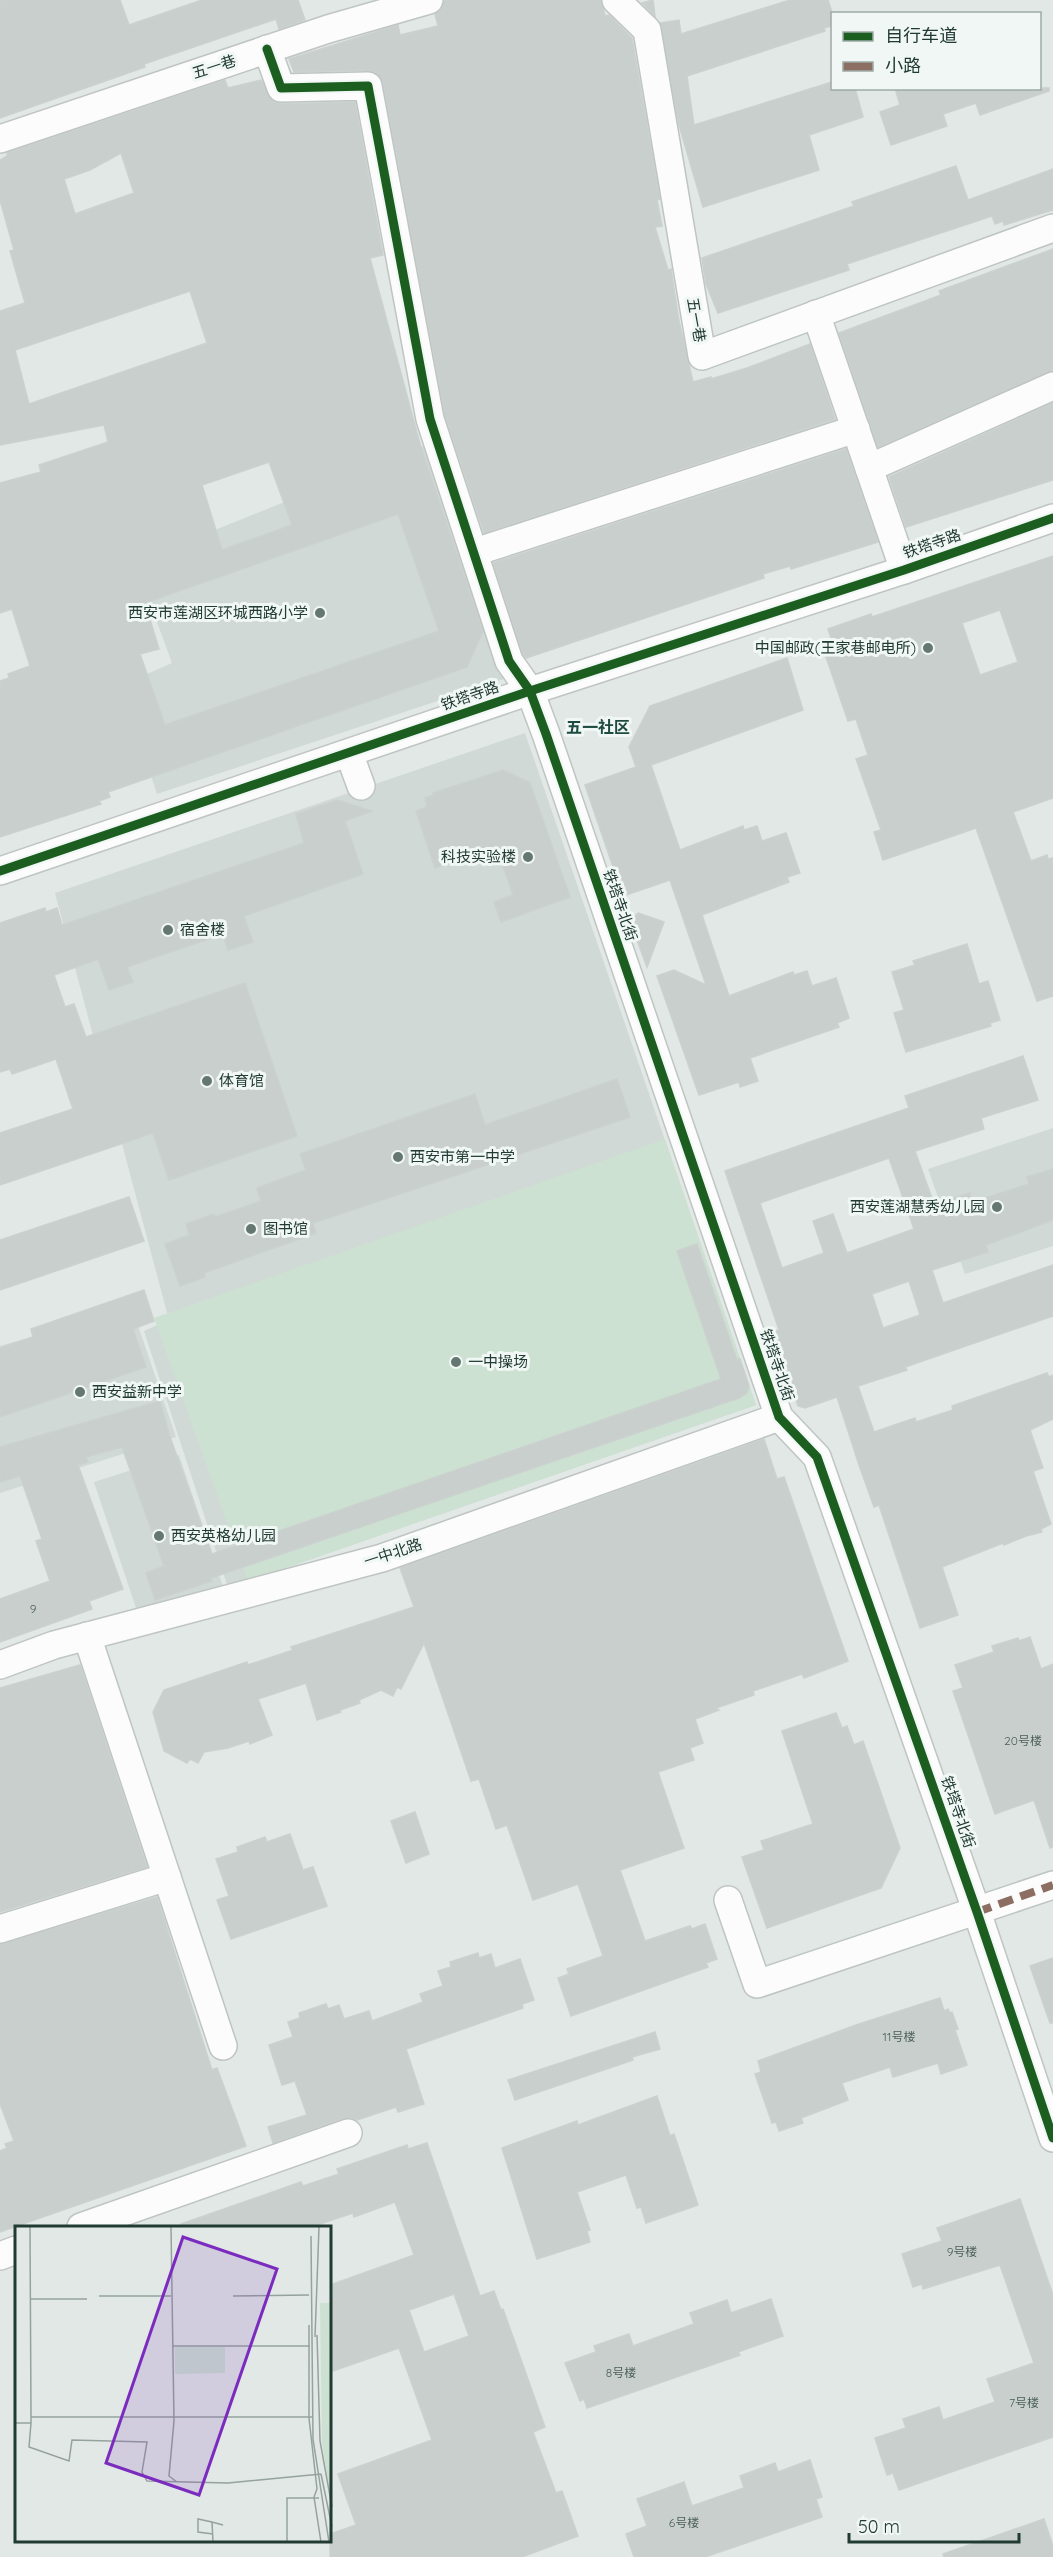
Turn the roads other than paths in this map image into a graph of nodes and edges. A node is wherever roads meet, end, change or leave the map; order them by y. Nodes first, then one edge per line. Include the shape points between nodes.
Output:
1 (429, 0) edge
2 (616, 0) edge
3 (267, 50) junction
4 (0, 139) edge
5 (1053, 228) edge
6 (816, 314) junction
7 (1053, 386) edge
8 (856, 429) junction
9 (869, 468) junction
10 (1053, 518) edge
11 (475, 552) junction
12 (904, 570) junction
13 (530, 692) junction
14 (349, 753) junction
15 (362, 786) dead end
16 (0, 871) edge
17 (779, 1417) junction
18 (87, 1636) junction
19 (0, 1665) edge
20 (167, 1877) junction
21 (1053, 1885) edge
22 (728, 1900) dead end
23 (977, 1912) junction
24 (0, 1929) edge
25 (224, 2046) dead end
26 (348, 2133) dead end
27 (1053, 2138) edge
28 (84, 2226) edge
29 (15, 2250) edge
30 (0, 2256) edge

1 - 3 street, 五一巷
2 - 6 street, 五一巷 via 647,30 702,356
3 - 4 street, 五一巷
3 - 11 street, 铁塔寺北街 via 281,88 368,86 430,419
5 - 6 street, 五一巷
6 - 8 street
7 - 9 street
8 - 9 street
8 - 11 street
9 - 12 street
10 - 12 street, 铁塔寺路
11 - 13 street, 铁塔寺北街 via 509,661
12 - 13 street, 铁塔寺路
13 - 14 street, 铁塔寺路
13 - 17 street, 铁塔寺北街
14 - 15 street
14 - 16 street, 铁塔寺路
17 - 18 street, 一中北路 via 382,1558
17 - 23 street, 铁塔寺北街 via 817,1457
18 - 19 street, 一中北路
18 - 20 street
20 - 24 street
20 - 25 street
21 - 23 street
22 - 23 street via 758,1984
23 - 27 street, 铁塔寺北街
26 - 28 street
29 - 30 street

